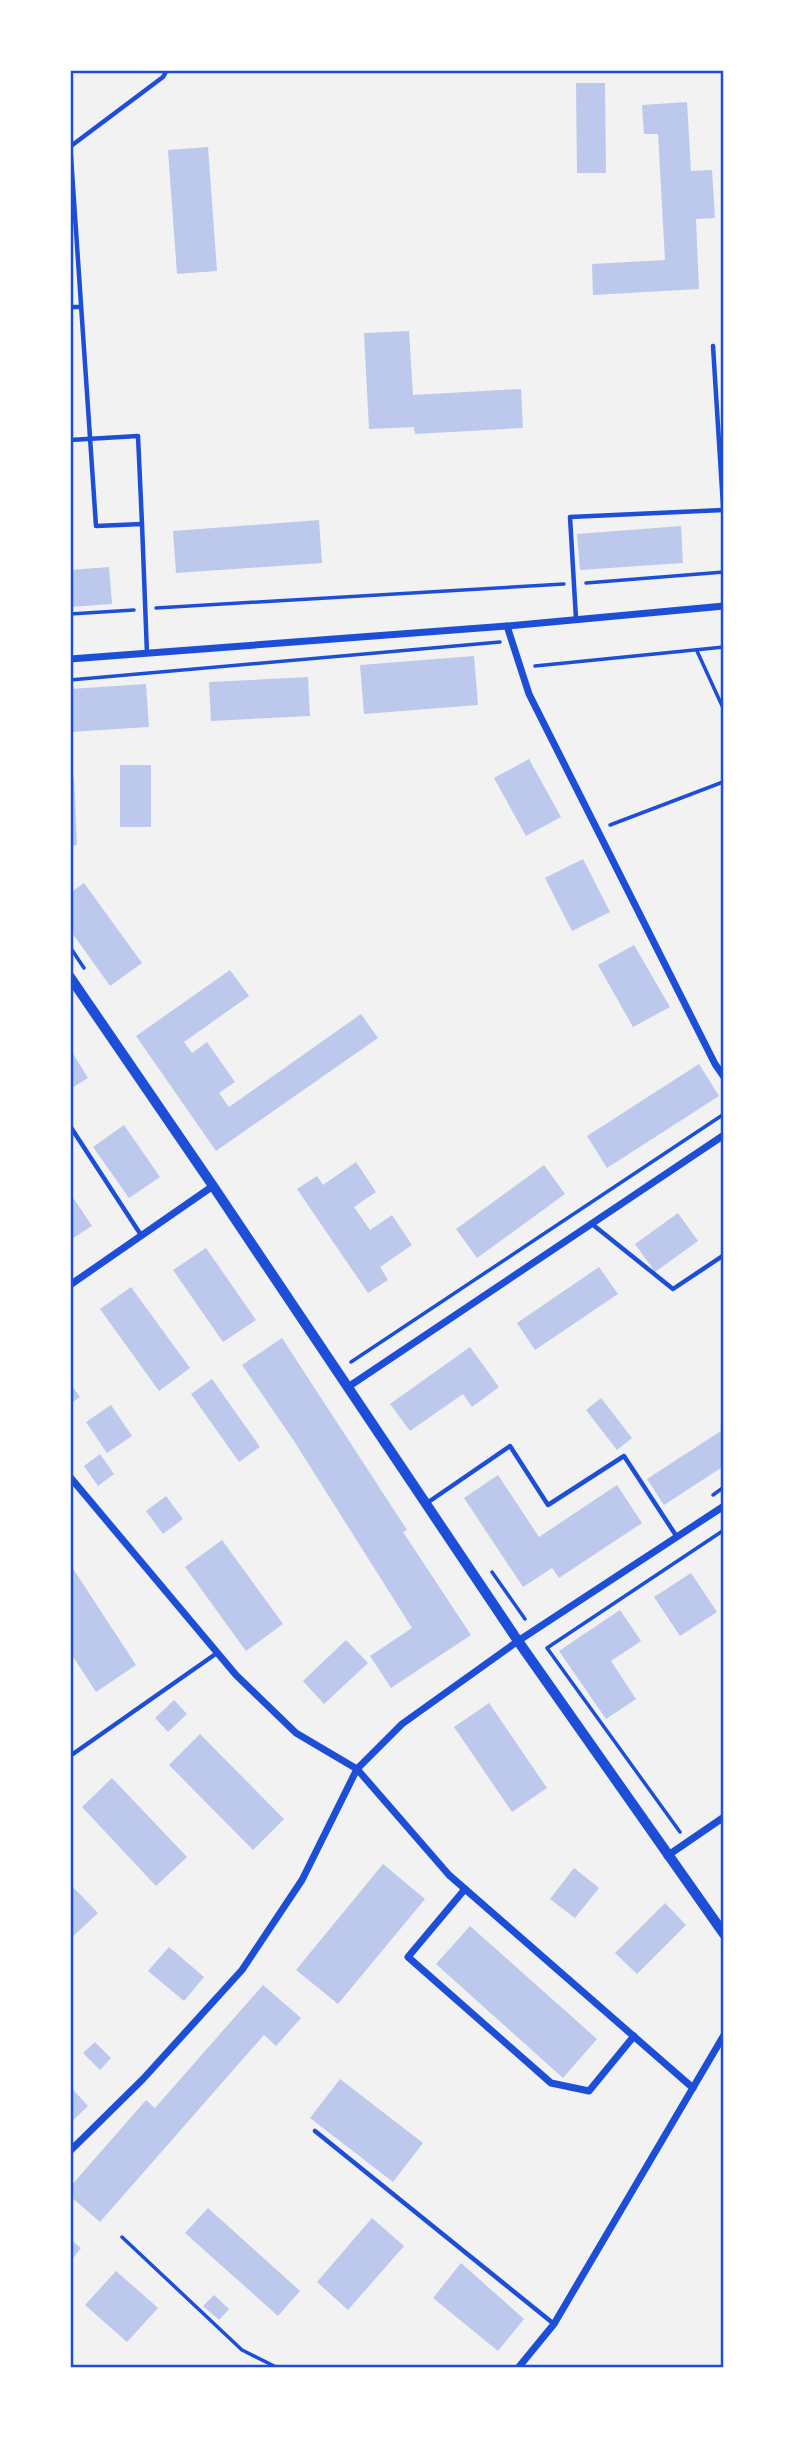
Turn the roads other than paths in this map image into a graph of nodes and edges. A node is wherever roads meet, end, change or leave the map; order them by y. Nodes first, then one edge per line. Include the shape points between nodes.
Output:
1 (167, 70) edge
2 (70, 145) edge
3 (70, 307) edge
4 (81, 307) junction
5 (713, 346) dead end
6 (90, 438) junction
7 (70, 440) edge
8 (723, 510) edge
9 (724, 522) edge
10 (142, 524) junction
11 (724, 606) edge
12 (576, 619) junction
13 (507, 626) junction
14 (146, 654) junction
15 (70, 659) edge
16 (70, 977) edge
17 (724, 1077) edge
18 (70, 1126) edge
19 (724, 1135) edge
20 (213, 1186) junction
21 (592, 1224) junction
22 (141, 1235) junction
23 (724, 1255) edge
24 (70, 1285) edge
25 (348, 1387) junction
26 (70, 1477) edge
27 (426, 1503) junction
28 (724, 1506) edge
29 (677, 1536) junction
30 (518, 1641) junction
31 (218, 1652) junction
32 (70, 1756) edge
33 (358, 1769) junction
34 (724, 1817) edge
35 (667, 1856) junction
36 (465, 1889) junction
37 (724, 1934) edge
38 (724, 2035) edge
39 (634, 2036) junction
40 (693, 2088) junction
41 (315, 2131) dead end
42 (70, 2151) edge
43 (555, 2324) junction
44 (518, 2368) edge

1 - 2 lane
2 - 4 lane
3 - 4 lane
4 - 6 lane
5 - 8 lane
6 - 7 lane
6 - 10 lane via 96,526
6 - 10 lane via 138,436
8 - 9 lane
8 - 12 lane via 570,517
10 - 14 lane
11 - 12 street
12 - 13 street
13 - 14 street
13 - 17 street via 529,694
14 - 15 street
16 - 20 street
18 - 22 lane
19 - 21 street
20 - 22 street
20 - 25 street
21 - 23 lane via 673,1289
21 - 25 street
22 - 24 street
25 - 27 street
26 - 31 street
27 - 29 lane via 510,1446 548,1505 624,1456
27 - 30 street
28 - 29 street
29 - 30 street
30 - 33 street via 402,1724
30 - 35 street
31 - 32 lane
31 - 33 street via 296,1732
33 - 36 street
33 - 42 street via 302,1880 242,1970
34 - 35 street
35 - 37 street
36 - 39 street
36 - 39 street via 408,1957 541,2074 551,2082 589,2091
38 - 40 street
39 - 40 street
40 - 43 street
41 - 43 lane
43 - 44 street

